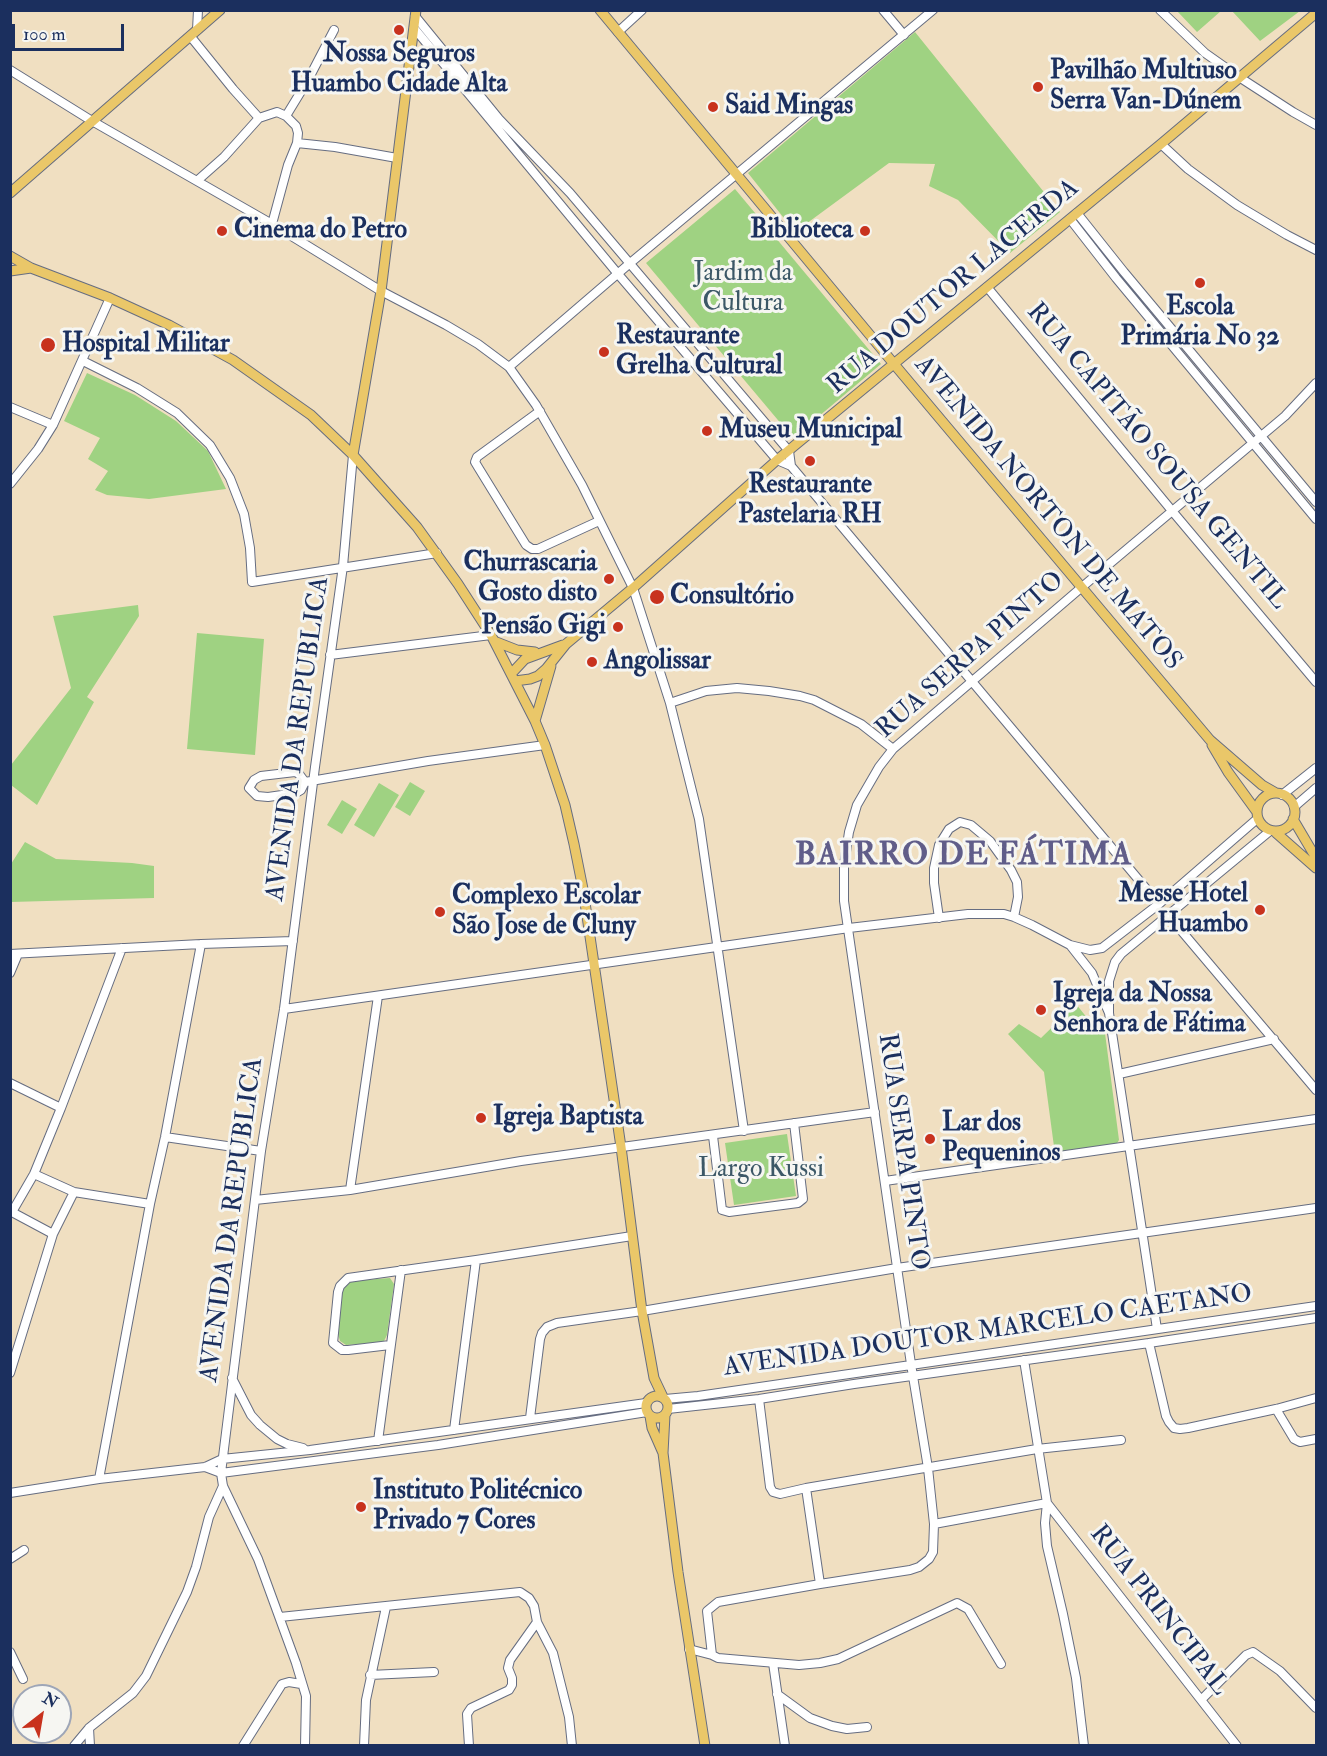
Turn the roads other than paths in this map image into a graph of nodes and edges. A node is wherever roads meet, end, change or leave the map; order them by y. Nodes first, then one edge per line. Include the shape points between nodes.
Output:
1 (198, 10) edge
2 (220, 10) edge
3 (600, 10) edge
4 (642, 10) edge
5 (883, 10) edge
6 (933, 10) edge
7 (1160, 10) edge
8 (416, 13) edge
9 (1317, 13) edge
10 (414, 28) junction
11 (334, 30) dead end
12 (618, 32) junction
13 (194, 33) junction
14 (904, 35) junction
15 (10, 70) edge
16 (1239, 77) junction
17 (286, 116) junction
18 (259, 118) junction
19 (92, 121) junction
20 (1317, 124) edge
21 (297, 143) junction
22 (1161, 144) junction
23 (397, 158) junction
24 (736, 175) junction
25 (198, 180) junction
26 (570, 193) junction
27 (11, 194) edge
28 (560, 202) junction
29 (1073, 216) junction
30 (272, 224) junction
31 (1317, 250) edge
32 (10, 256) edge
33 (629, 264) junction
34 (31, 268) junction
35 (10, 271) edge
36 (1124, 272) junction
37 (618, 274) junction
38 (1116, 278) junction
39 (987, 287) junction
40 (381, 291) junction
41 (110, 298) junction
42 (675, 316) junction
43 (1170, 326) junction
44 (663, 327) junction
45 (1162, 333) junction
46 (83, 361) junction
47 (894, 364) junction
48 (509, 367) junction
49 (1216, 382) junction
50 (1317, 383) edge
51 (732, 385) junction
52 (1208, 389) junction
53 (721, 394) junction
54 (10, 407) edge
55 (540, 411) junction
56 (53, 425) junction
57 (1261, 435) junction
58 (1253, 442) junction
59 (789, 451) junction
60 (353, 454) junction
61 (777, 460) junction
62 (791, 466) junction
63 (1298, 479) junction
64 (11, 481) edge
65 (1289, 486) junction
66 (1317, 502) edge
67 (1173, 512) junction
68 (1317, 519) edge
69 (599, 520) junction
70 (437, 553) junction
71 (343, 566) junction
72 (1082, 587) junction
73 (633, 588) junction
74 (492, 638) junction
75 (566, 644) junction
76 (544, 652) junction
77 (330, 655) junction
78 (553, 660) junction
79 (513, 677) junction
80 (972, 681) junction
81 (1317, 682) edge
82 (670, 703) junction
83 (535, 721) junction
84 (1210, 740) junction
85 (545, 745) junction
86 (893, 749) junction
87 (1317, 768) edge
88 (309, 781) junction
89 (1317, 788) edge
90 (1279, 794) junction
91 (1294, 807) junction
92 (1257, 816) junction
93 (1293, 819) junction
94 (1272, 831) junction
95 (1317, 858) edge
96 (1317, 868) edge
97 (1159, 904) junction
98 (1168, 915) junction
99 (1014, 917) junction
100 (939, 918) junction
101 (849, 928) junction
102 (293, 941) junction
103 (201, 944) junction
104 (1070, 945) junction
105 (717, 947) junction
106 (122, 948) junction
107 (14, 954) edge
108 (594, 964) junction
109 (10, 973) edge
110 (378, 996) junction
111 (284, 1009) junction
112 (1110, 1013) junction
113 (1274, 1039) junction
114 (1119, 1074) junction
115 (10, 1083) edge
116 (1317, 1090) edge
117 (61, 1108) junction
118 (875, 1112) junction
119 (1317, 1119) edge
120 (794, 1123) junction
121 (744, 1131) junction
122 (713, 1136) junction
123 (165, 1137) junction
124 (621, 1147) junction
125 (1129, 1147) junction
126 (261, 1151) junction
127 (34, 1174) junction
128 (885, 1181) junction
129 (350, 1190) junction
130 (74, 1192) junction
131 (255, 1200) junction
132 (150, 1204) junction
133 (1317, 1208) edge
134 (11, 1212) edge
135 (1142, 1232) junction
136 (53, 1233) junction
137 (633, 1236) junction
138 (476, 1260) junction
139 (897, 1268) junction
140 (401, 1270) junction
141 (1317, 1306) edge
142 (642, 1311) junction
143 (1317, 1318) edge
144 (1157, 1329) junction
145 (1149, 1343) junction
146 (390, 1345) junction
147 (1024, 1360) junction
148 (911, 1364) junction
149 (10, 1373) edge
150 (913, 1377) junction
151 (232, 1378) junction
152 (654, 1378) junction
153 (664, 1398) junction
154 (1317, 1398) edge
155 (759, 1399) junction
156 (648, 1408) junction
157 (1276, 1409) junction
158 (667, 1412) junction
159 (530, 1418) junction
160 (454, 1430) junction
161 (1317, 1438) edge
162 (1121, 1440) dead end
163 (378, 1441) junction
164 (1037, 1449) junction
165 (310, 1450) junction
166 (663, 1453) junction
167 (222, 1458) junction
168 (205, 1467) junction
169 (928, 1468) junction
170 (221, 1473) junction
171 (99, 1479) junction
172 (224, 1486) junction
173 (806, 1488) junction
174 (10, 1493) edge
175 (1047, 1503) junction
176 (934, 1524) junction
177 (24, 1550) dead end
178 (10, 1559) edge
179 (820, 1584) junction
180 (386, 1607) junction
181 (280, 1617) junction
182 (537, 1622) junction
183 (690, 1649) junction
184 (10, 1652) edge
185 (712, 1654) junction
186 (773, 1663) junction
187 (1001, 1664) dead end
188 (434, 1672) dead end
189 (370, 1675) junction
190 (23, 1679) dead end
191 (301, 1684) junction
192 (777, 1694) junction
193 (1202, 1699) junction
194 (1317, 1708) edge
195 (867, 1727) dead end
196 (89, 1728) junction
197 (74, 1746) edge
198 (90, 1746) edge
199 (243, 1746) edge
200 (305, 1746) edge
201 (364, 1746) edge
202 (469, 1746) edge
203 (572, 1746) edge
204 (705, 1746) edge
205 (785, 1746) edge
206 (1084, 1746) edge
207 (1237, 1746) edge

1 - 13 street
2 - 13 main road
3 - 12 main road, AVENIDA NORTON DE MATOS
4 - 12 street
5 - 14 street
6 - 14 street
7 - 16 street via 1205,53
8 - 10 main road, AVENIDA DA REPUBLICA
8 - 26 street via 499,119
9 - 16 main road, RUA DOUTOR LACERDA
10 - 23 main road, AVENIDA DA REPUBLICA
10 - 28 street
11 - 17 street
12 - 24 main road, AVENIDA NORTON DE MATOS
13 - 18 street via 233,89
13 - 19 main road
14 - 24 street
15 - 19 street
16 - 20 street
16 - 22 main road, RUA DOUTOR LACERDA
17 - 18 street via 277,112
17 - 21 street via 296,126
18 - 25 street
19 - 25 street
19 - 27 main road
21 - 23 street
21 - 30 street
22 - 29 main road, RUA DOUTOR LACERDA
22 - 31 street via 1237,205
23 - 40 main road, AVENIDA DA REPUBLICA
24 - 33 street
24 - 47 main road, AVENIDA NORTON DE MATOS
25 - 30 street
26 - 28 street
26 - 33 street
28 - 37 street
29 - 36 street
29 - 38 street
29 - 39 main road, RUA DOUTOR LACERDA
30 - 40 street
32 - 34 main road
33 - 37 street
33 - 42 street
34 - 35 main road
34 - 41 main road
36 - 38 street
36 - 43 street
37 - 44 street
37 - 48 street
38 - 45 street
39 - 47 main road, RUA DOUTOR LACERDA
39 - 67 street, RUA CAPITÃO SOUSA GENTIL
40 - 48 street via 446,325
40 - 60 main road, AVENIDA DA REPUBLICA
41 - 46 street
41 - 60 main road via 233,360 311,416
42 - 44 street
42 - 51 street
43 - 45 street
43 - 49 street
44 - 53 street
45 - 52 street
46 - 56 street
46 - 71 street via 177,413 210,445 230,478 244,514 252,582
47 - 59 main road, RUA DOUTOR LACERDA
47 - 72 main road, AVENIDA NORTON DE MATOS
48 - 55 street
49 - 52 street
49 - 57 street
50 - 57 street, RUA SERPA PINTO
51 - 53 street
51 - 59 street
52 - 58 street
53 - 61 street
54 - 56 street
55 - 69 street
55 - 69 street via 477,457 478,467 532,549
56 - 64 street
57 - 58 street, RUA SERPA PINTO
57 - 63 street
58 - 65 street
58 - 67 street, RUA SERPA PINTO
59 - 61 main road, RUA DOUTOR LACERDA
59 - 62 street
60 - 70 main road
60 - 71 street, AVENIDA DA REPUBLICA
61 - 62 street
61 - 73 main road, RUA DOUTOR LACERDA
62 - 80 street
63 - 65 street
63 - 66 street
65 - 68 street
67 - 72 street, RUA SERPA PINTO
67 - 81 street, RUA CAPITÃO SOUSA GENTIL
69 - 73 street
70 - 71 street
70 - 74 main road
71 - 77 street, AVENIDA DA REPUBLICA
72 - 80 street, RUA SERPA PINTO
72 - 84 main road, AVENIDA NORTON DE MATOS
73 - 75 main road, RUA DOUTOR LACERDA
73 - 82 street
74 - 76 main road via 524,652
74 - 77 street
74 - 79 main road
75 - 76 main road, RUA DOUTOR LACERDA
75 - 78 main road, RUA DOUTOR LACERDA
76 - 79 main road, RUA DOUTOR LACERDA via 525,659
77 - 88 street, AVENIDA DA REPUBLICA
78 - 79 main road, RUA DOUTOR LACERDA via 538,676
78 - 83 main road
79 - 83 main road
80 - 86 street, RUA SERPA PINTO
80 - 97 street
82 - 86 street via 706,691 737,688 800,696 861,724
82 - 105 street via 699,819
83 - 85 main road
84 - 90 main road, AVENIDA NORTON DE MATOS via 1262,785
84 - 92 main road, AVENIDA NORTON DE MATOS
85 - 88 street
85 - 108 main road via 574,844
86 - 101 street, RUA SERPA PINTO via 863,793 849,832 843,881
87 - 90 street
88 - 88 street via 295,772 274,773 254,780 249,788 257,796 286,795 301,790
88 - 102 street, AVENIDA DA REPUBLICA
89 - 91 street
90 - 91 main road
90 - 92 main road via 1262,798
91 - 93 main road
92 - 94 main road
92 - 97 street
93 - 94 main road via 1284,829
93 - 95 main road
94 - 96 main road
94 - 98 street
97 - 104 street via 1102,948 1090,950
98 - 112 street via 1115,962 1109,981
98 - 113 street
99 - 100 street via 986,914
99 - 100 street via 1018,897 1011,870 990,841 971,825 960,822 949,829 939,845 934,883
99 - 104 street
100 - 101 street
101 - 105 street
101 - 118 street, RUA SERPA PINTO
102 - 103 street
102 - 111 street, AVENIDA DA REPUBLICA
103 - 106 street
103 - 123 street
104 - 112 street via 1092,973
105 - 108 street
105 - 121 street
106 - 107 street
106 - 117 street
107 - 109 street
108 - 110 street
108 - 124 main road
110 - 111 street
110 - 129 street
111 - 126 street, AVENIDA DA REPUBLICA
112 - 114 street
113 - 114 street
113 - 116 street
114 - 125 street
115 - 117 street
117 - 127 street
118 - 120 street
118 - 128 street, RUA SERPA PINTO
119 - 125 street
120 - 121 street
120 - 122 street via 803,1199 798,1203 722,1210
121 - 122 street
122 - 124 street
123 - 126 street
123 - 132 street
124 - 129 street
124 - 137 main road
125 - 128 street
125 - 135 street
126 - 131 street, AVENIDA DA REPUBLICA
127 - 130 street
127 - 134 street
128 - 139 street, RUA SERPA PINTO
129 - 131 street
130 - 132 street
130 - 136 street
131 - 151 street, AVENIDA DA REPUBLICA
132 - 171 street
133 - 135 street
134 - 136 street
135 - 139 street
135 - 144 street
136 - 149 street
137 - 138 street
137 - 142 main road
138 - 140 street
138 - 160 street
139 - 142 street
139 - 148 street, RUA SERPA PINTO
140 - 146 street
140 - 146 street via 348,1278 338,1292 333,1343 342,1350
141 - 144 street, AVENIDA DOUTOR MARCELO CAETANO
142 - 152 main road
142 - 159 street via 547,1327 540,1339
143 - 145 street, AVENIDA DOUTOR MARCELO CAETANO
144 - 148 street, AVENIDA DOUTOR MARCELO CAETANO
145 - 147 street, AVENIDA DOUTOR MARCELO CAETANO
145 - 157 street via 1166,1416 1174,1428
146 - 163 street
147 - 150 street, AVENIDA DOUTOR MARCELO CAETANO
147 - 164 street
148 - 150 street, RUA SERPA PINTO
148 - 153 street, AVENIDA DOUTOR MARCELO CAETANO
150 - 155 street, AVENIDA DOUTOR MARCELO CAETANO
150 - 169 street, RUA SERPA PINTO
151 - 165 street via 260,1425 287,1444
151 - 167 street, AVENIDA DA REPUBLICA
152 - 153 main road
152 - 156 main road
153 - 156 main road, AVENIDA DOUTOR MARCELO CAETANO via 655,1396
153 - 158 main road via 668,1402
154 - 157 street
155 - 158 street, AVENIDA DOUTOR MARCELO CAETANO
155 - 173 street via 770,1487 780,1494
156 - 158 main road, AVENIDA DOUTOR MARCELO CAETANO via 658,1418
156 - 159 street, AVENIDA DOUTOR MARCELO CAETANO
156 - 166 main road
156 - 170 street, AVENIDA DOUTOR MARCELO CAETANO via 438,1444
157 - 161 street via 1294,1439 1300,1442
158 - 166 main road
159 - 160 street, AVENIDA DOUTOR MARCELO CAETANO
160 - 163 street, AVENIDA DOUTOR MARCELO CAETANO
162 - 164 street
163 - 165 street, AVENIDA DOUTOR MARCELO CAETANO
164 - 169 street
164 - 175 street
165 - 167 street, AVENIDA DOUTOR MARCELO CAETANO
166 - 183 main road
167 - 168 street, AVENIDA DOUTOR MARCELO CAETANO
167 - 170 street, AVENIDA DA REPUBLICA
168 - 170 street, AVENIDA DOUTOR MARCELO CAETANO
168 - 171 street
169 - 173 street
169 - 176 street, RUA SERPA PINTO
170 - 172 street, AVENIDA DA REPUBLICA
171 - 174 street
172 - 181 street, AVENIDA DA REPUBLICA
172 - 196 street via 210,1517 187,1592 146,1676 133,1693
173 - 179 street
175 - 176 street
175 - 193 street, RUA PRINCIPAL
175 - 206 street via 1047,1546 1076,1678
176 - 179 street, RUA SERPA PINTO via 933,1552 919,1567
177 - 178 street
179 - 185 street, RUA SERPA PINTO via 712,1605 707,1611
180 - 181 street
180 - 182 street via 520,1592 534,1606
180 - 189 street
181 - 191 street, AVENIDA DA REPUBLICA
182 - 202 street via 510,1660 512,1685 467,1713
182 - 203 street via 553,1653
183 - 185 street
183 - 204 main road
184 - 190 street
185 - 186 street via 718,1658
186 - 187 street via 799,1665 838,1659 957,1603 968,1609
186 - 192 street
188 - 189 street
189 - 201 street
191 - 199 street via 282,1684
191 - 200 street, AVENIDA DA REPUBLICA via 306,1696
192 - 195 street via 810,1718 847,1729
192 - 205 street
193 - 194 street via 1253,1652 1280,1671
193 - 207 street, RUA PRINCIPAL
196 - 197 street
196 - 198 street

